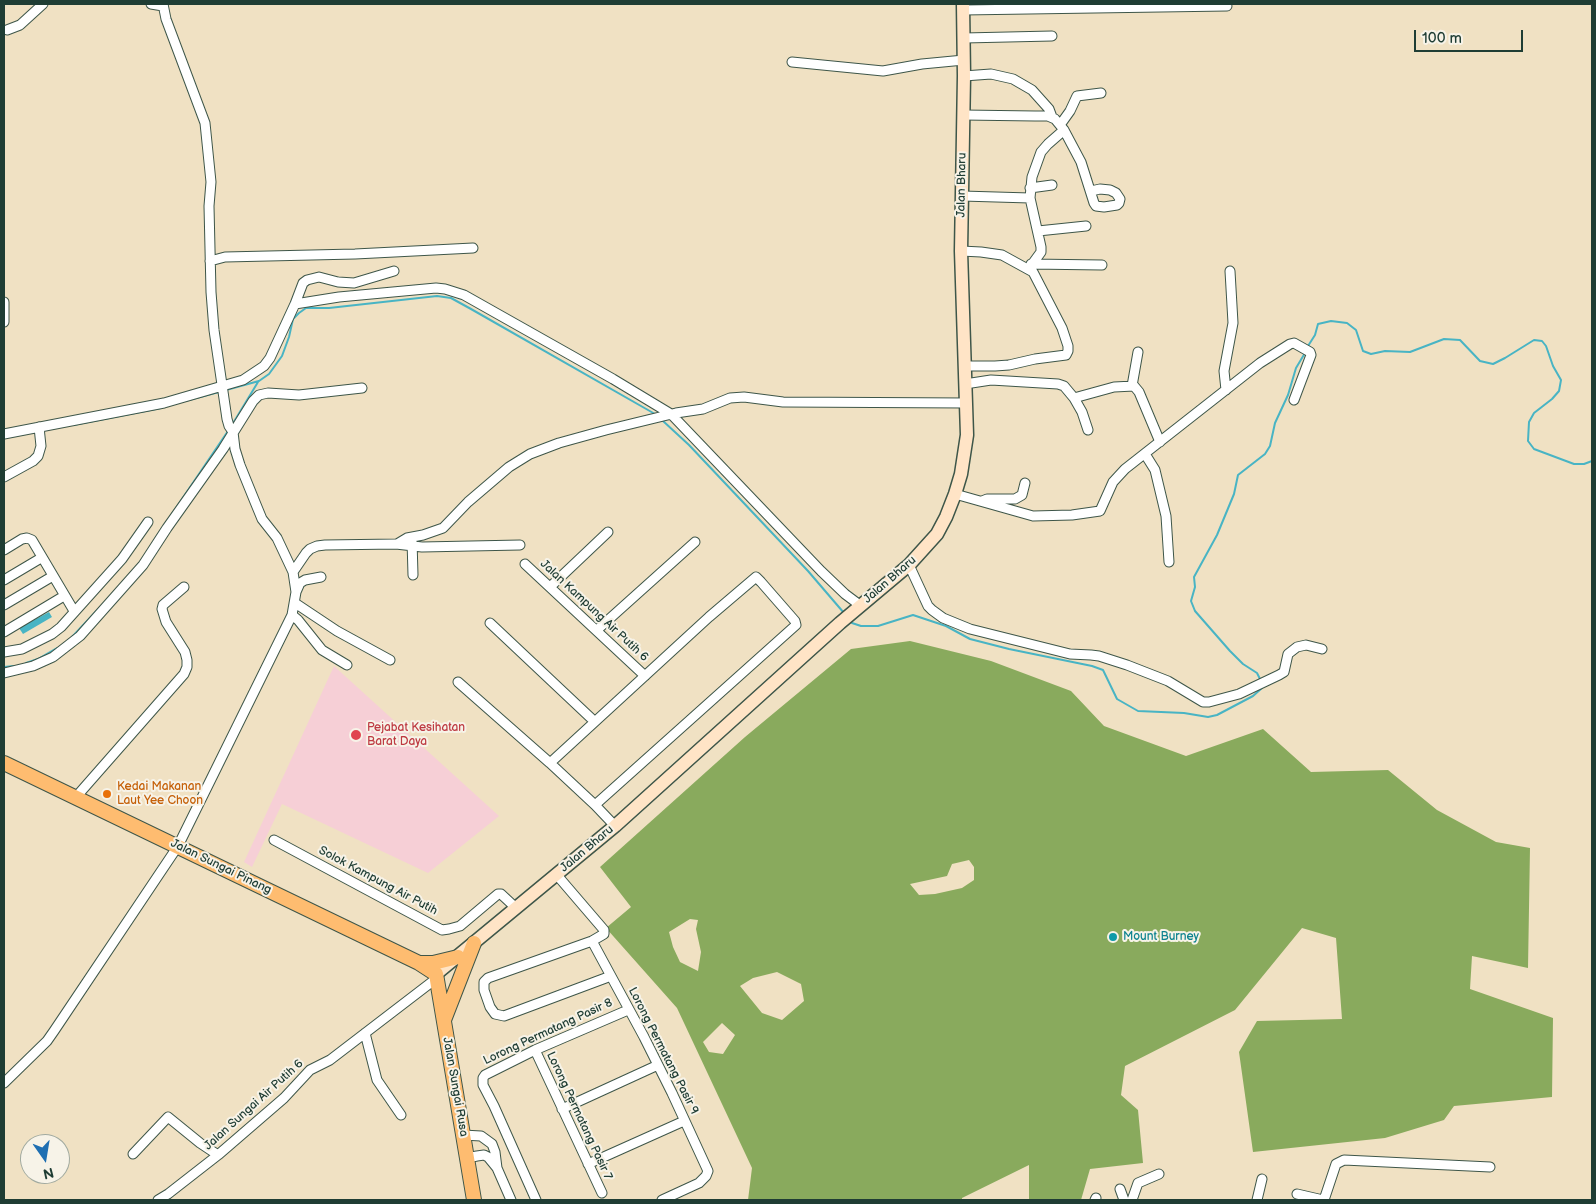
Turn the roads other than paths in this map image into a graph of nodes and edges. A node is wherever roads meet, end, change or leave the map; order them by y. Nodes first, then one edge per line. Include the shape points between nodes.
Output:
1 (43, 4) edge
2 (151, 4) edge
3 (163, 5) edge
4 (1227, 6) dead end
5 (963, 7) edge
6 (983, 7) edge
7 (7, 30) dead end
8 (1052, 36) dead end
9 (964, 38) junction
10 (964, 60) junction
11 (792, 62) dead end
12 (964, 76) junction
13 (1101, 93) dead end
14 (964, 115) junction
15 (1052, 118) junction
16 (1062, 128) junction
17 (1052, 185) dead end
18 (1030, 188) junction
19 (1091, 191) dead end
20 (962, 196) junction
21 (1030, 198) junction
22 (1086, 226) dead end
23 (1038, 231) junction
24 (473, 248) dead end
25 (961, 251) junction
26 (210, 261) junction
27 (1033, 263) junction
28 (1102, 265) dead end
29 (1023, 266) junction
30 (394, 271) dead end
31 (1230, 272) dead end
32 (4, 302) edge
33 (295, 304) junction
34 (4, 322) edge
35 (1138, 352) dead end
36 (964, 366) junction
37 (965, 384) junction
38 (1132, 386) junction
39 (362, 388) dead end
40 (223, 390) junction
41 (1226, 390) junction
42 (1074, 398) junction
43 (1294, 400) dead end
44 (966, 402) junction
45 (663, 416) junction
46 (40, 429) junction
47 (231, 429) junction
48 (1088, 430) dead end
49 (4, 434) edge
50 (1160, 442) junction
51 (1145, 454) junction
52 (4, 477) edge
53 (1024, 483) dead end
54 (955, 494) junction
55 (980, 502) junction
56 (148, 522) dead end
57 (608, 532) dead end
58 (412, 542) junction
59 (695, 542) dead end
60 (520, 545) dead end
61 (4, 550) edge
62 (41, 558) junction
63 (1169, 562) dead end
64 (525, 564) dead end
65 (909, 565) junction
66 (293, 572) junction
67 (413, 575) dead end
68 (52, 576) junction
69 (321, 577) dead end
70 (4, 580) edge
71 (184, 587) dead end
72 (550, 587) junction
73 (296, 592) junction
74 (64, 596) junction
75 (295, 603) junction
76 (4, 605) edge
77 (857, 609) junction
78 (74, 611) junction
79 (292, 615) junction
80 (490, 623) dead end
81 (596, 630) junction
82 (4, 632) edge
83 (1322, 649) dead end
84 (4, 652) edge
85 (390, 660) dead end
86 (347, 665) dead end
87 (4, 673) edge
88 (645, 676) junction
89 (458, 682) dead end
90 (594, 721) junction
91 (4, 763) edge
92 (550, 763) junction
93 (76, 797) junction
94 (595, 805) junction
95 (615, 826) junction
96 (274, 840) dead end
97 (178, 846) junction
98 (556, 874) junction
99 (516, 908) junction
100 (592, 941) junction
101 (474, 943) junction
102 (458, 956) junction
103 (419, 963) junction
104 (436, 976) junction
105 (611, 976) junction
106 (628, 1010) junction
107 (443, 1021) junction
108 (365, 1033) junction
109 (535, 1050) junction
110 (658, 1065) junction
111 (4, 1083) edge
112 (562, 1109) junction
113 (401, 1115) dead end
114 (684, 1121) junction
115 (463, 1135) junction
116 (133, 1154) dead end
117 (218, 1155) junction
118 (467, 1158) junction
119 (588, 1164) junction
120 (1490, 1166) dead end
121 (497, 1168) junction
122 (1159, 1174) dead end
123 (1262, 1179) dead end
124 (1120, 1189) dead end
125 (602, 1193) dead end
126 (1297, 1194) dead end
127 (172, 1197) edge
128 (668, 1199) edge
129 (158, 1200) edge
130 (474, 1200) edge
131 (511, 1200) edge
132 (536, 1200) edge
133 (1124, 1200) edge
134 (1132, 1200) edge
135 (1258, 1200) edge
136 (1323, 1200) edge

1 - 7 street via 20,25
2 - 3 street
3 - 26 street via 205,123 211,182
4 - 6 street
5 - 6 street
5 - 9 main road, Jalan Bharu
8 - 9 street
9 - 10 main road, Jalan Bharu
10 - 11 street via 883,71
10 - 12 main road, Jalan Bharu
12 - 14 main road, Jalan Bharu
12 - 15 street via 991,74 1013,79 1032,90
13 - 16 street via 1077,96
14 - 15 street
14 - 20 main road, Jalan Bharu
15 - 16 street
16 - 18 street via 1041,152
16 - 19 street
17 - 18 street
18 - 21 street
20 - 21 street
20 - 25 main road, Jalan Bharu
21 - 23 street
22 - 23 street
23 - 27 street via 1041,252
24 - 26 street via 226,257
25 - 29 street via 995,254
25 - 36 main road, Jalan Bharu
26 - 40 street via 214,330
27 - 28 street
27 - 29 street
29 - 36 street via 1036,275 1066,337 1067,354 1009,365
30 - 33 street via 354,283 319,277 306,280
31 - 41 street via 1233,322 1224,371
32 - 34 street
33 - 40 street via 264,366
33 - 45 street via 436,288 454,291 591,367
35 - 38 street
36 - 37 main road, Jalan Bharu
37 - 42 street via 991,380 1058,384
37 - 44 main road, Jalan Bharu
38 - 42 street via 1114,387
38 - 50 street via 1139,392
39 - 47 street via 299,395 262,394
40 - 46 street
40 - 47 street
41 - 43 street via 1260,362 1294,343 1311,357
41 - 50 street
42 - 48 street
44 - 45 street via 783,402 736,397 703,409
44 - 54 main road, Jalan Bharu via 965,452
45 - 58 street via 559,443 530,454 509,467 443,528
45 - 77 street
46 - 49 street
46 - 52 street via 38,456
47 - 66 street via 240,465 262,519 277,538
47 - 87 street via 224,449 143,565 80,636 53,657
50 - 51 street
51 - 55 street via 1116,478 1101,509 1096,512 1041,517
51 - 63 street via 1155,470 1166,516
53 - 55 street via 1022,495 1015,499
54 - 55 street
54 - 65 main road, Jalan Bharu via 937,534
56 - 78 street via 122,559
57 - 72 street
58 - 60 street
58 - 66 street via 316,546 306,553
58 - 67 street
59 - 81 street
61 - 62 street via 29,538
62 - 68 street
62 - 70 street
64 - 72 street, Jalan Kampung Air Putih 6
65 - 77 main road, Jalan Bharu
65 - 83 street via 932,610 944,618 970,629 1070,654 1099,656 1162,679 1203,702 1232,696 1284,672 1288,654 1297,647 1306,645
66 - 73 street
68 - 74 street
68 - 76 street
69 - 73 street via 300,582
71 - 93 street via 166,601 162,609 166,622 185,652 187,667 184,674
72 - 81 street, Jalan Kampung Air Putih 6
73 - 75 street
74 - 78 street
74 - 82 street
75 - 79 street
75 - 85 street via 336,631
77 - 95 main road, Jalan Bharu
78 - 84 street via 52,634 22,649
79 - 86 street via 322,650
79 - 97 street
80 - 90 street
81 - 88 street, Jalan Kampung Air Putih 6
88 - 90 street
88 - 94 street via 756,578 796,621 792,630
89 - 92 street
90 - 92 street
91 - 93 main road, Jalan Sungai Pinang
92 - 94 street
93 - 97 main road, Jalan Sungai Pinang
94 - 95 street
95 - 98 main road, Jalan Bharu
96 - 99 street, Solok Kampung Air Putih via 442,930 460,926 498,894
97 - 103 main road, Jalan Sungai Pinang
97 - 111 street via 54,1032
98 - 99 main road, Jalan Bharu
98 - 100 street via 604,930 603,936
99 - 101 main road, Jalan Bharu
100 - 105 street, Lorong Permatang Pasir 9
100 - 105 street via 488,978 484,982 484,990 490,1007 495,1014 504,1016
101 - 102 main road, Jalan Bharu
101 - 107 main road
102 - 103 main road
102 - 104 main road, Jalan Bharu
103 - 104 main road, Jalan Sungai Pinang
104 - 107 main road, Jalan Sungai Rusa
104 - 108 street, Jalan Sungai Air Putih 6
105 - 106 street, Lorong Permatang Pasir 9
106 - 109 street, Lorong Permatang Pasir 8
106 - 110 street, Lorong Permatang Pasir 9
107 - 115 main road, Jalan Sungai Rusa
108 - 113 street via 376,1080
108 - 117 street, Jalan Sungai Air Putih 6 via 330,1060 310,1070 284,1098
109 - 112 street, Lorong Permatang Pasir 7
109 - 132 street, Lorong Permatang Pasir 8 via 485,1075 482,1081
110 - 112 street
110 - 114 street, Lorong Permatang Pasir 9
112 - 119 street, Lorong Permatang Pasir 7
114 - 119 street
114 - 128 street, Lorong Permatang Pasir 9 via 708,1171 699,1183
115 - 118 main road, Jalan Sungai Rusa
115 - 121 street via 481,1136 492,1144
116 - 117 street via 168,1117
117 - 127 street, Jalan Sungai Air Putih 6
118 - 121 street via 484,1155
118 - 130 main road, Jalan Sungai Rusa
119 - 125 street, Lorong Permatang Pasir 7
120 - 136 street via 1344,1160 1336,1164
121 - 131 street
122 - 134 street via 1138,1183
123 - 135 street
124 - 133 street
126 - 136 street
127 - 129 street, Jalan Sungai Air Putih 6

